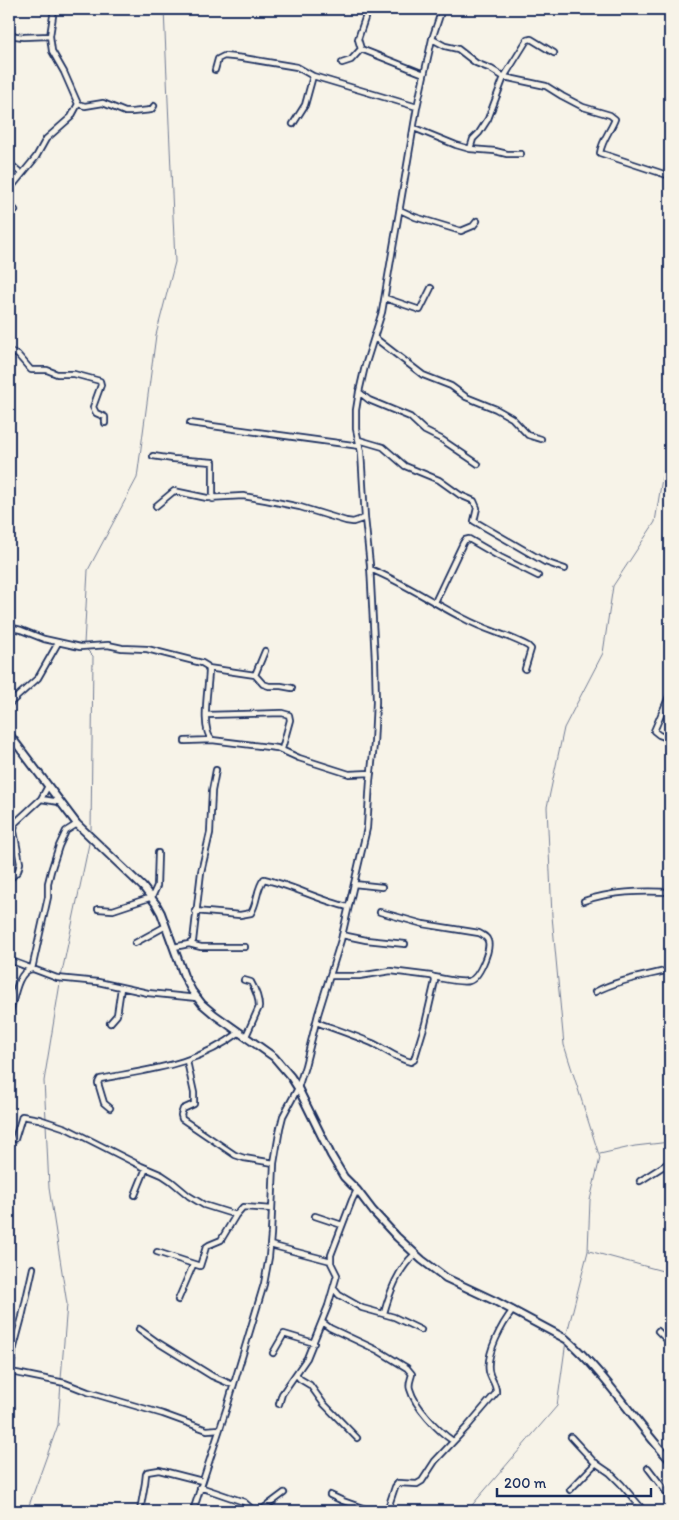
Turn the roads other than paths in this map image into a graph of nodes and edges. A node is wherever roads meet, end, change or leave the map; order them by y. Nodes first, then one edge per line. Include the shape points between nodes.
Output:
1 (54, 9) edge
2 (364, 9) edge
3 (442, 9) edge
4 (9, 35) edge
5 (50, 36) junction
6 (432, 39) junction
7 (361, 49) junction
8 (554, 53) dead end
9 (342, 63) dead end
10 (215, 70) dead end
11 (424, 74) junction
12 (313, 76) junction
13 (504, 77) junction
14 (78, 104) junction
15 (154, 106) dead end
16 (417, 107) junction
17 (293, 124) dead end
18 (414, 128) junction
19 (470, 149) junction
20 (521, 154) dead end
21 (9, 163) edge
22 (22, 174) junction
23 (670, 176) edge
24 (9, 190) edge
25 (9, 204) edge
26 (15, 210) dead end
27 (400, 210) junction
28 (477, 221) dead end
29 (431, 288) dead end
30 (385, 298) junction
31 (375, 338) junction
32 (9, 351) edge
33 (359, 392) junction
34 (105, 423) dead end
35 (190, 423) dead end
36 (541, 439) dead end
37 (359, 440) junction
38 (360, 446) junction
39 (153, 456) dead end
40 (478, 464) dead end
41 (213, 499) junction
42 (156, 506) dead end
43 (365, 518) junction
44 (565, 568) dead end
45 (370, 569) junction
46 (538, 576) dead end
47 (435, 602) junction
48 (9, 627) edge
49 (58, 642) junction
50 (265, 652) dead end
51 (208, 668) junction
52 (525, 669) dead end
53 (255, 675) junction
54 (292, 688) dead end
55 (670, 694) edge
56 (9, 704) edge
57 (206, 715) junction
58 (9, 734) edge
59 (670, 739) edge
60 (212, 740) junction
61 (185, 741) dead end
62 (282, 750) junction
63 (216, 770) dead end
64 (370, 773) junction
65 (48, 786) junction
66 (42, 799) junction
67 (59, 802) junction
68 (77, 824) junction
69 (158, 853) dead end
70 (9, 880) edge
71 (354, 884) junction
72 (382, 887) dead end
73 (670, 892) edge
74 (152, 897) junction
75 (584, 902) dead end
76 (348, 907) junction
77 (98, 909) dead end
78 (195, 911) junction
79 (380, 912) dead end
80 (166, 926) junction
81 (342, 935) junction
82 (135, 942) dead end
83 (189, 944) junction
84 (405, 944) dead end
85 (174, 947) junction
86 (245, 947) dead end
87 (9, 960) edge
88 (32, 969) junction
89 (670, 970) edge
90 (330, 976) junction
91 (434, 978) junction
92 (244, 980) dead end
93 (121, 988) junction
94 (595, 992) dead end
95 (198, 998) junction
96 (9, 1015) edge
97 (316, 1022) junction
98 (110, 1023) dead end
99 (243, 1034) junction
100 (187, 1061) junction
101 (298, 1088) junction
102 (110, 1108) dead end
103 (15, 1139) dead end
104 (670, 1162) edge
105 (274, 1163) junction
106 (146, 1168) junction
107 (640, 1181) dead end
108 (357, 1190) junction
109 (135, 1195) dead end
110 (272, 1209) junction
111 (236, 1215) junction
112 (315, 1216) dead end
113 (342, 1225) junction
114 (270, 1245) junction
115 (157, 1252) dead end
116 (415, 1254) junction
117 (331, 1261) junction
118 (193, 1265) junction
119 (32, 1268) dead end
120 (334, 1288) junction
121 (178, 1300) dead end
122 (513, 1310) junction
123 (384, 1314) junction
124 (322, 1322) junction
125 (139, 1329) dead end
126 (420, 1330) dead end
127 (658, 1331) dead end
128 (670, 1343) edge
129 (314, 1344) junction
130 (11, 1350) edge
131 (273, 1353) dead end
132 (11, 1372) junction
133 (296, 1374) junction
134 (233, 1385) junction
135 (279, 1404) dead end
136 (219, 1430) junction
137 (571, 1437) dead end
138 (356, 1438) dead end
139 (453, 1441) junction
140 (9, 1449) edge
141 (670, 1460) edge
142 (596, 1463) junction
143 (648, 1468) dead end
144 (202, 1481) junction
145 (200, 1487) junction
146 (570, 1490) dead end
147 (284, 1492) dead end
148 (330, 1495) dead end
149 (670, 1497) edge
150 (497, 1508) dead end
151 (140, 1511) edge
152 (193, 1511) edge
153 (254, 1511) edge
154 (260, 1511) edge
155 (371, 1511) edge
156 (387, 1511) edge
157 (510, 1511) edge
158 (644, 1511) edge

1 - 5 street
2 - 7 street via 366,15 358,39
3 - 6 street
4 - 5 street
5 - 14 street via 52,51
6 - 11 street
6 - 13 street via 458,49 476,63
7 - 9 street via 351,60
7 - 11 street
8 - 13 street via 528,40
10 - 12 street via 218,60 224,56 297,67
11 - 16 street
12 - 16 street
12 - 17 street via 305,105
13 - 19 street via 488,119 473,139
13 - 23 street via 546,86 583,107 610,115 615,118 600,153
14 - 15 street via 103,103 125,112 151,110
14 - 22 street via 71,116 46,139
16 - 18 street
18 - 19 street
18 - 27 street
19 - 20 street
21 - 22 street
22 - 24 street
25 - 26 street
27 - 28 street via 461,231
27 - 30 street
29 - 30 street via 420,310
30 - 31 street
31 - 33 street
31 - 36 street via 425,377 496,409 512,418 528,435
32 - 34 street via 18,355 31,370 74,374 100,381 94,407 96,413 105,417
33 - 37 street via 356,421
33 - 40 street via 369,400 410,417 425,431
35 - 38 street
37 - 38 street
37 - 44 street via 383,447 405,466 439,480 474,501 474,521 545,562
38 - 43 street
39 - 41 street via 213,462
41 - 42 street via 174,491
41 - 43 street via 243,496 300,507 346,521
43 - 45 street
45 - 47 street
45 - 64 street via 376,702
46 - 47 street via 466,539
47 - 52 street via 472,623 528,646 531,652
48 - 49 street
49 - 51 street via 147,649 202,663
49 - 56 street via 38,678
50 - 53 street
51 - 53 street
51 - 57 street
53 - 54 street via 263,684
55 - 59 street via 654,731
57 - 60 street via 207,732
57 - 62 street via 289,715
58 - 65 main road
60 - 61 street
60 - 62 street
62 - 64 street via 349,774
63 - 78 street via 210,833
64 - 71 street via 366,828
65 - 66 street
65 - 67 main road
66 - 67 street
66 - 70 street via 15,823 20,863 18,871
67 - 68 main road
68 - 74 main road
68 - 88 street via 66,831 51,871
69 - 74 street
71 - 72 street
71 - 76 street
73 - 75 street via 612,894
74 - 77 street via 113,910
74 - 80 main road
76 - 78 street via 264,878 251,913
76 - 81 street
78 - 83 street via 193,941
79 - 91 street via 486,937 488,948 477,976 470,981
80 - 82 street
80 - 85 main road
81 - 84 street
81 - 90 street
83 - 85 street
83 - 86 street
85 - 95 main road via 184,976
87 - 88 street
88 - 93 street via 57,978
88 - 96 street via 25,971 19,979
89 - 94 street via 629,979
90 - 91 street via 391,971
90 - 97 street
91 - 97 street via 425,1024 412,1062
92 - 99 street via 251,982 259,1007
93 - 95 street
93 - 98 street via 117,1015
95 - 99 main road via 215,1015
97 - 101 street
99 - 100 street
99 - 101 main road via 274,1057
100 - 102 street via 100,1079 98,1083 104,1103
100 - 105 street via 194,1104 183,1109 182,1119 235,1155
101 - 105 street via 283,1116
101 - 108 main road via 331,1155 344,1177
103 - 106 street via 22,1116 66,1128
104 - 107 street
105 - 110 street
106 - 109 street
106 - 111 street via 204,1205
108 - 113 street
108 - 116 main road
110 - 111 street via 243,1207
110 - 114 street
111 - 118 street via 221,1240 206,1248 200,1266
112 - 113 street
113 - 117 street
114 - 117 street
114 - 134 street via 264,1284
115 - 118 street
116 - 122 main road via 446,1278
116 - 123 street via 398,1275
117 - 120 street via 337,1272
118 - 121 street
119 - 130 street
120 - 123 street via 339,1295 362,1308
120 - 124 street
122 - 139 street via 491,1355 489,1369 496,1393
122 - 141 main road via 566,1339 576,1348
123 - 126 street
124 - 129 street
124 - 139 street via 407,1368 412,1374 409,1388 420,1408 442,1434
125 - 134 street via 212,1376
127 - 128 street
129 - 131 street via 284,1334
129 - 133 street
130 - 132 street
132 - 136 street via 64,1383 207,1430
132 - 140 street
133 - 135 street
133 - 138 street via 310,1385
134 - 136 street
136 - 144 street
137 - 142 street
139 - 156 street via 422,1481 417,1484 398,1483
142 - 146 street
142 - 158 street via 621,1484
143 - 149 street
144 - 145 street
144 - 151 street via 159,1470 148,1472
145 - 152 street
145 - 153 street via 244,1502
147 - 154 street
148 - 155 street
150 - 157 street

